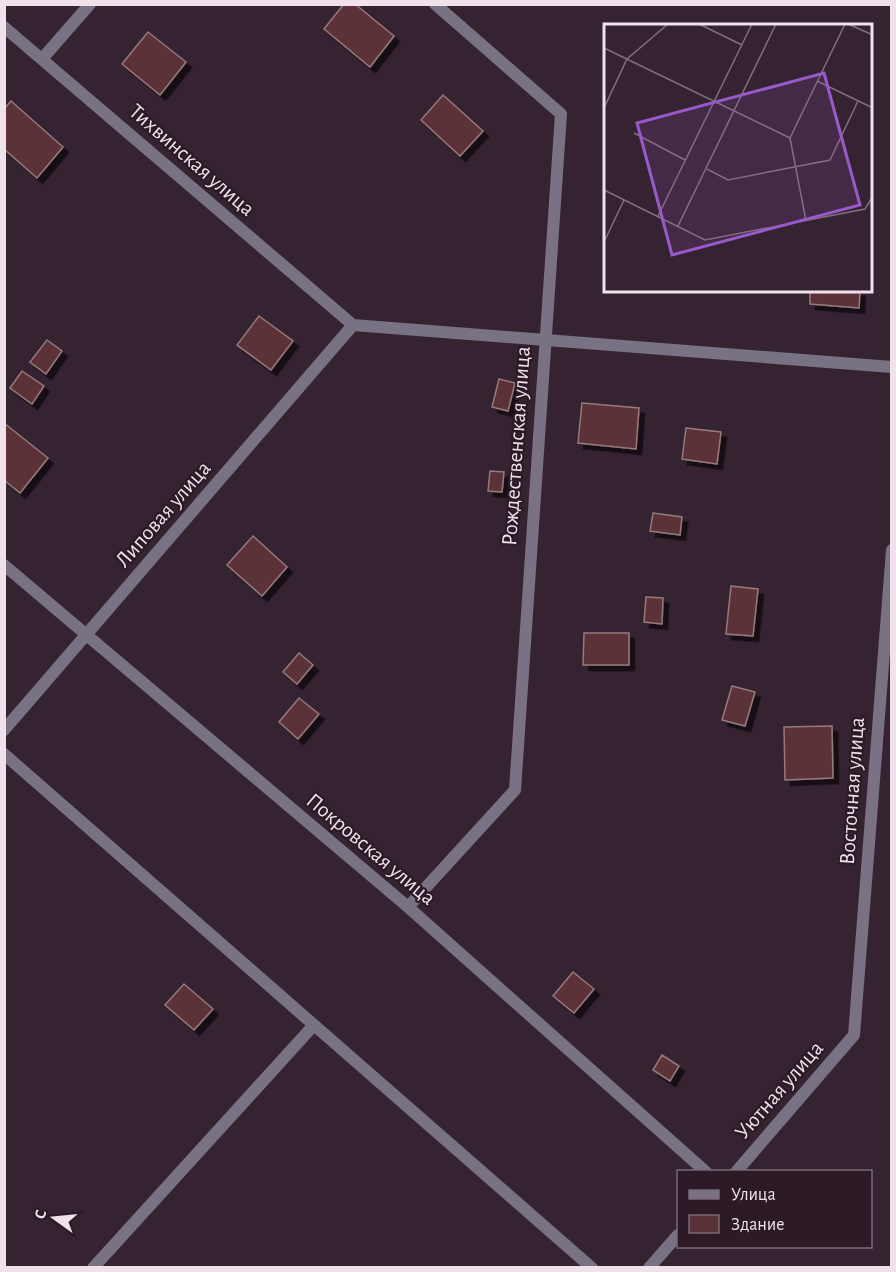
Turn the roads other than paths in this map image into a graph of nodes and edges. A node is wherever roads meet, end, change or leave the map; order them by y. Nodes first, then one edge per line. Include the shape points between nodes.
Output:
1 (90, 4) edge
2 (435, 4) edge
3 (4, 27) edge
4 (42, 59) junction
5 (352, 325) junction
6 (544, 339) junction
7 (891, 367) edge
8 (891, 550) edge
9 (4, 565) edge
10 (86, 636) junction
11 (4, 730) edge
12 (4, 754) edge
13 (408, 907) junction
14 (314, 1026) junction
15 (854, 1035) joint
16 (704, 1170) edge
17 (738, 1170) edge
18 (677, 1236) edge
19 (93, 1268) edge
20 (592, 1268) edge
21 (649, 1268) edge

1 - 4 street
2 - 6 street, Рождественская улица via 561,114
3 - 4 street, Тихвинская улица
4 - 5 street, Тихвинская улица
5 - 6 street
5 - 10 street, Липовая улица
6 - 7 street
6 - 13 street, Рождественская улица via 515,790
8 - 15 street, Восточная улица
9 - 10 street, Покровская улица
10 - 11 street, Липовая улица
10 - 13 street, Покровская улица
12 - 14 street
13 - 16 street, Покровская улица
14 - 19 street
14 - 20 street
15 - 17 street, Уютная улица
18 - 21 street

